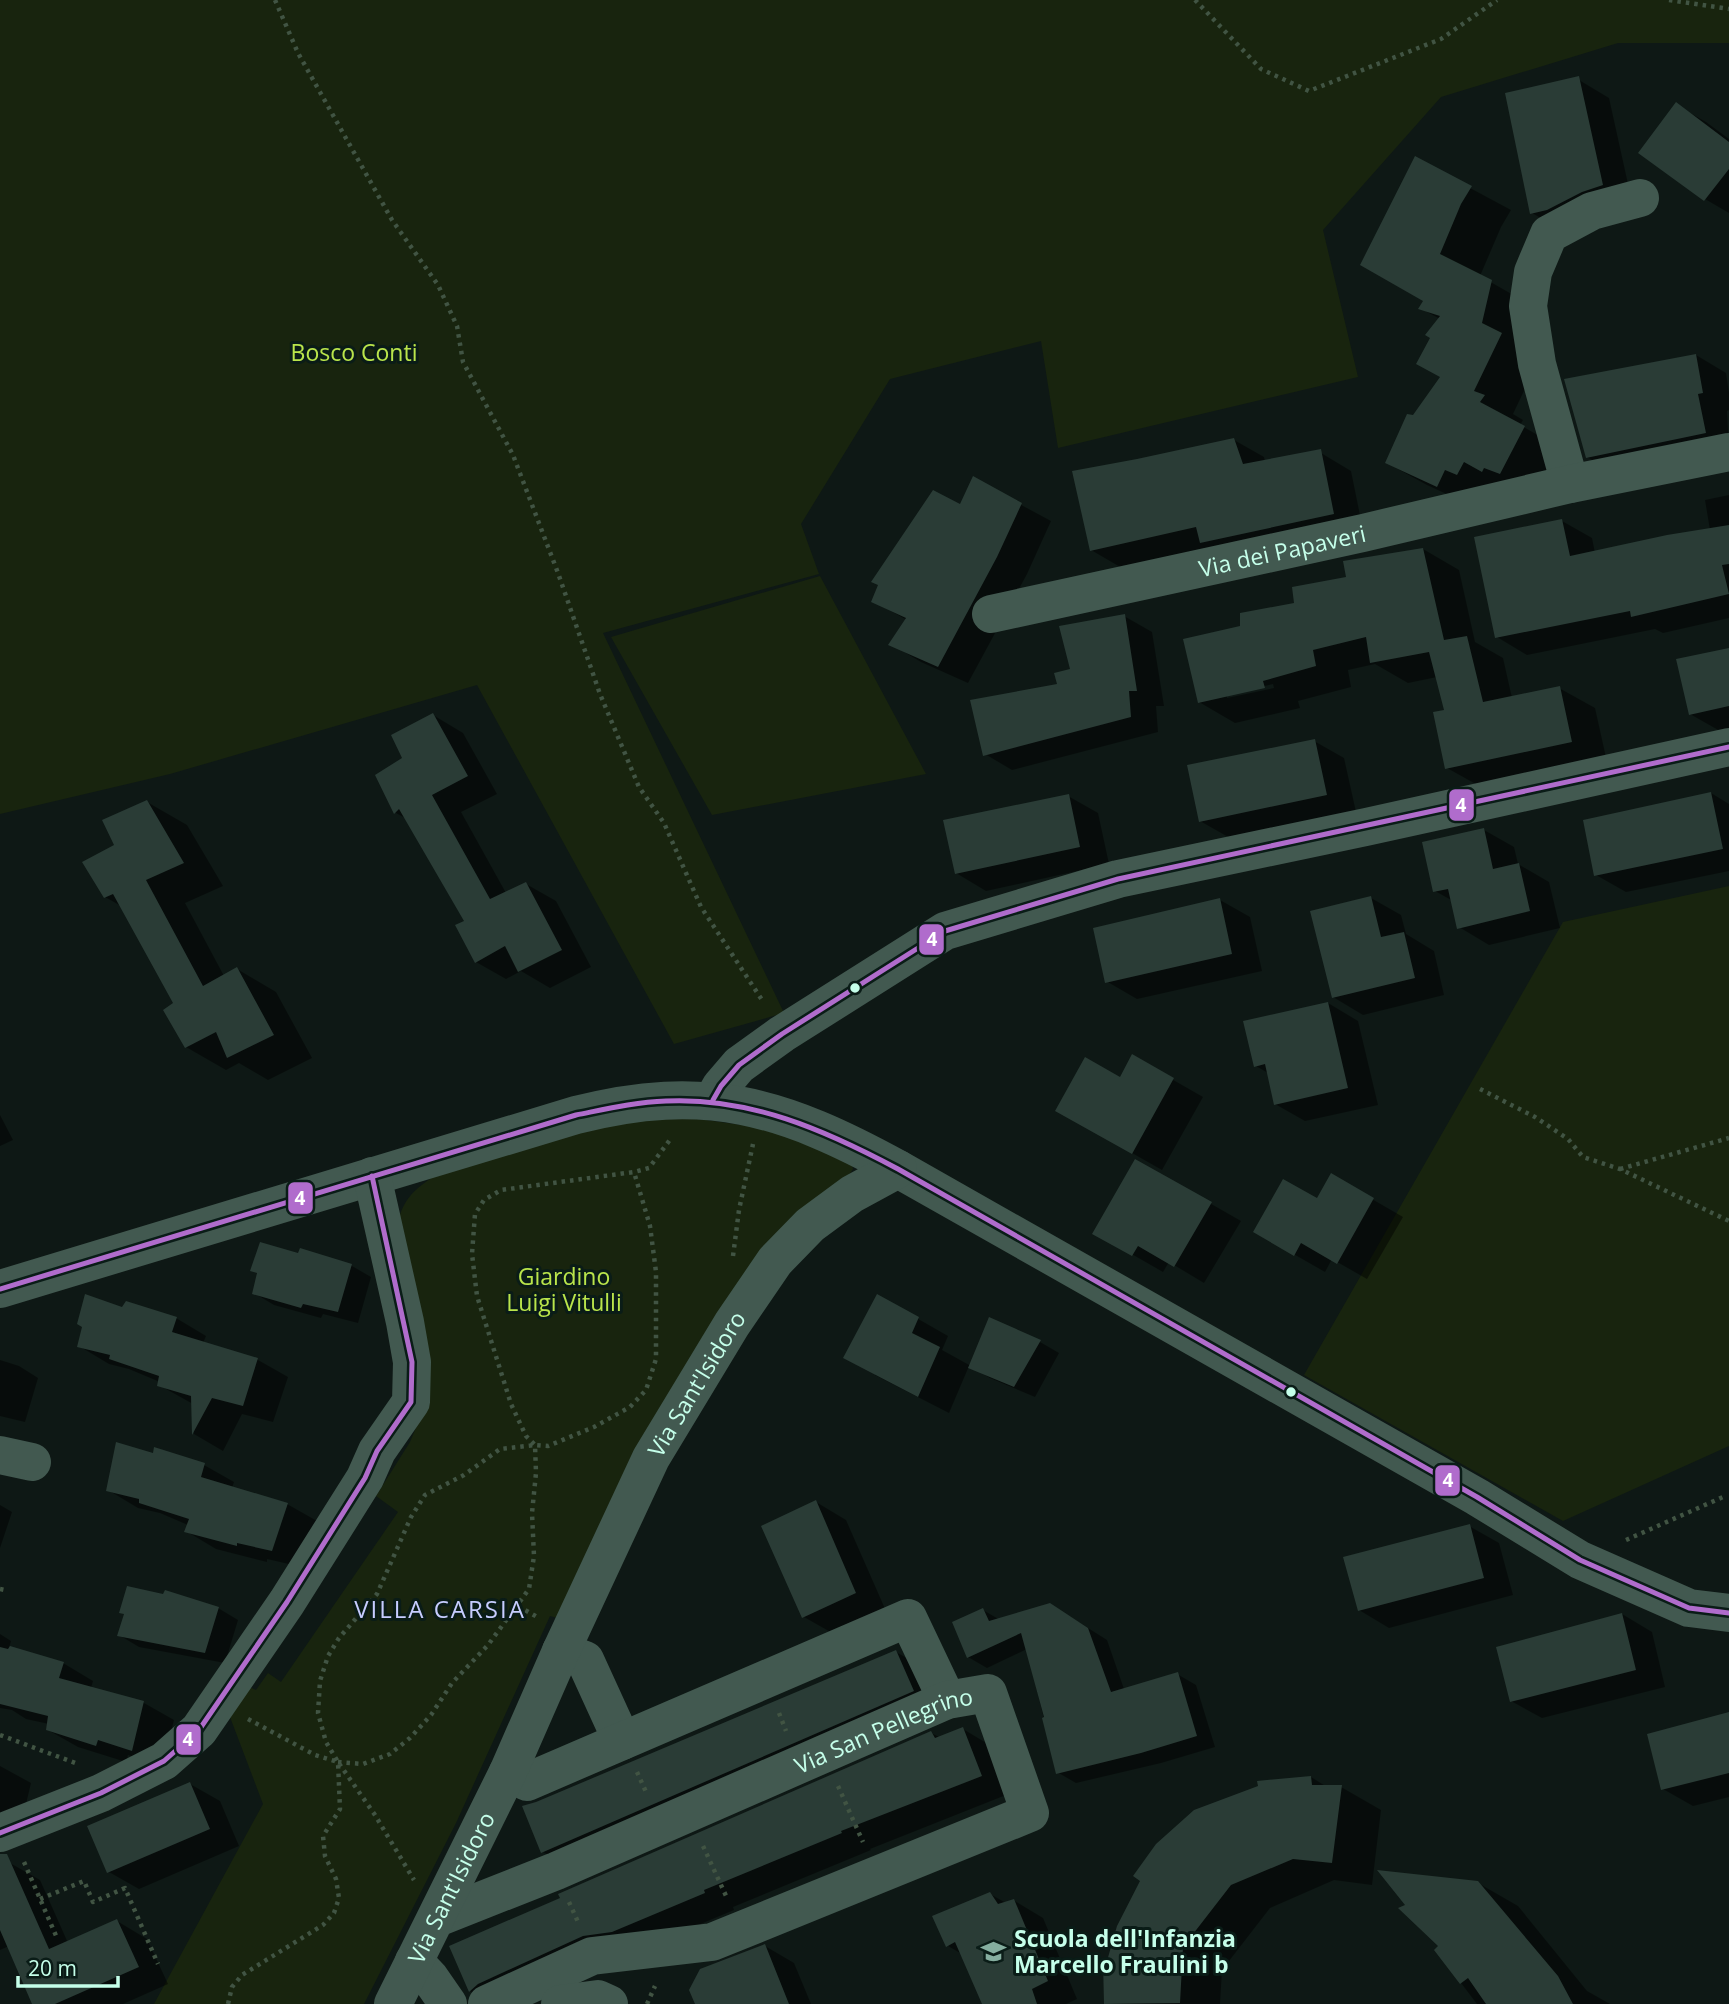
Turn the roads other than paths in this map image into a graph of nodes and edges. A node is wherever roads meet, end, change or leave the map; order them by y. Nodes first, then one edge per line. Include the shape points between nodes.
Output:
1 (1640, 198) dead end
2 (1729, 452) edge
3 (1570, 484) junction
4 (992, 614) dead end
5 (1729, 747) edge
6 (699, 1100) junction
7 (898, 1169) junction
8 (372, 1176) junction
9 (0, 1289) edge
10 (1729, 1613) edge
11 (561, 1651) junction
12 (947, 1700) junction
13 (622, 1741) junction
14 (508, 1772) junction
15 (5, 1831) edge
16 (437, 1918) junction
17 (414, 1961) junction
18 (393, 2004) edge
19 (448, 2004) edge
20 (486, 2004) edge
21 (560, 2004) edge
22 (610, 2004) edge

1 - 3 street via 1592,211 1549,234 1533,272 1528,306 1537,364
2 - 3 street, Via dei Papaveri
3 - 4 street, Via dei Papaveri
5 - 6 street via 1118,879 945,931 782,1034
6 - 7 street via 761,1109 808,1124
6 - 8 street via 616,1105
7 - 10 street via 1580,1560 1689,1608
7 - 11 street, Via Sant'Isidoro via 852,1194 810,1225 775,1261 651,1458
8 - 9 street
8 - 15 street via 412,1362 411,1402 287,1602 199,1730 164,1761 101,1793
11 - 13 street via 585,1660
11 - 14 street, Via Sant'Isidoro
12 - 13 street via 908,1618
12 - 16 street, Via San Pellegrino via 556,1871
12 - 20 street, Via San Pellegrino via 988,1693 1030,1813 712,1942 592,1955
13 - 14 street via 527,1782
14 - 16 street, Via Sant'Isidoro
16 - 17 street, Via Sant'Isidoro
17 - 18 street, Via Sant'Isidoro
17 - 19 street
21 - 22 street via 598,1999

